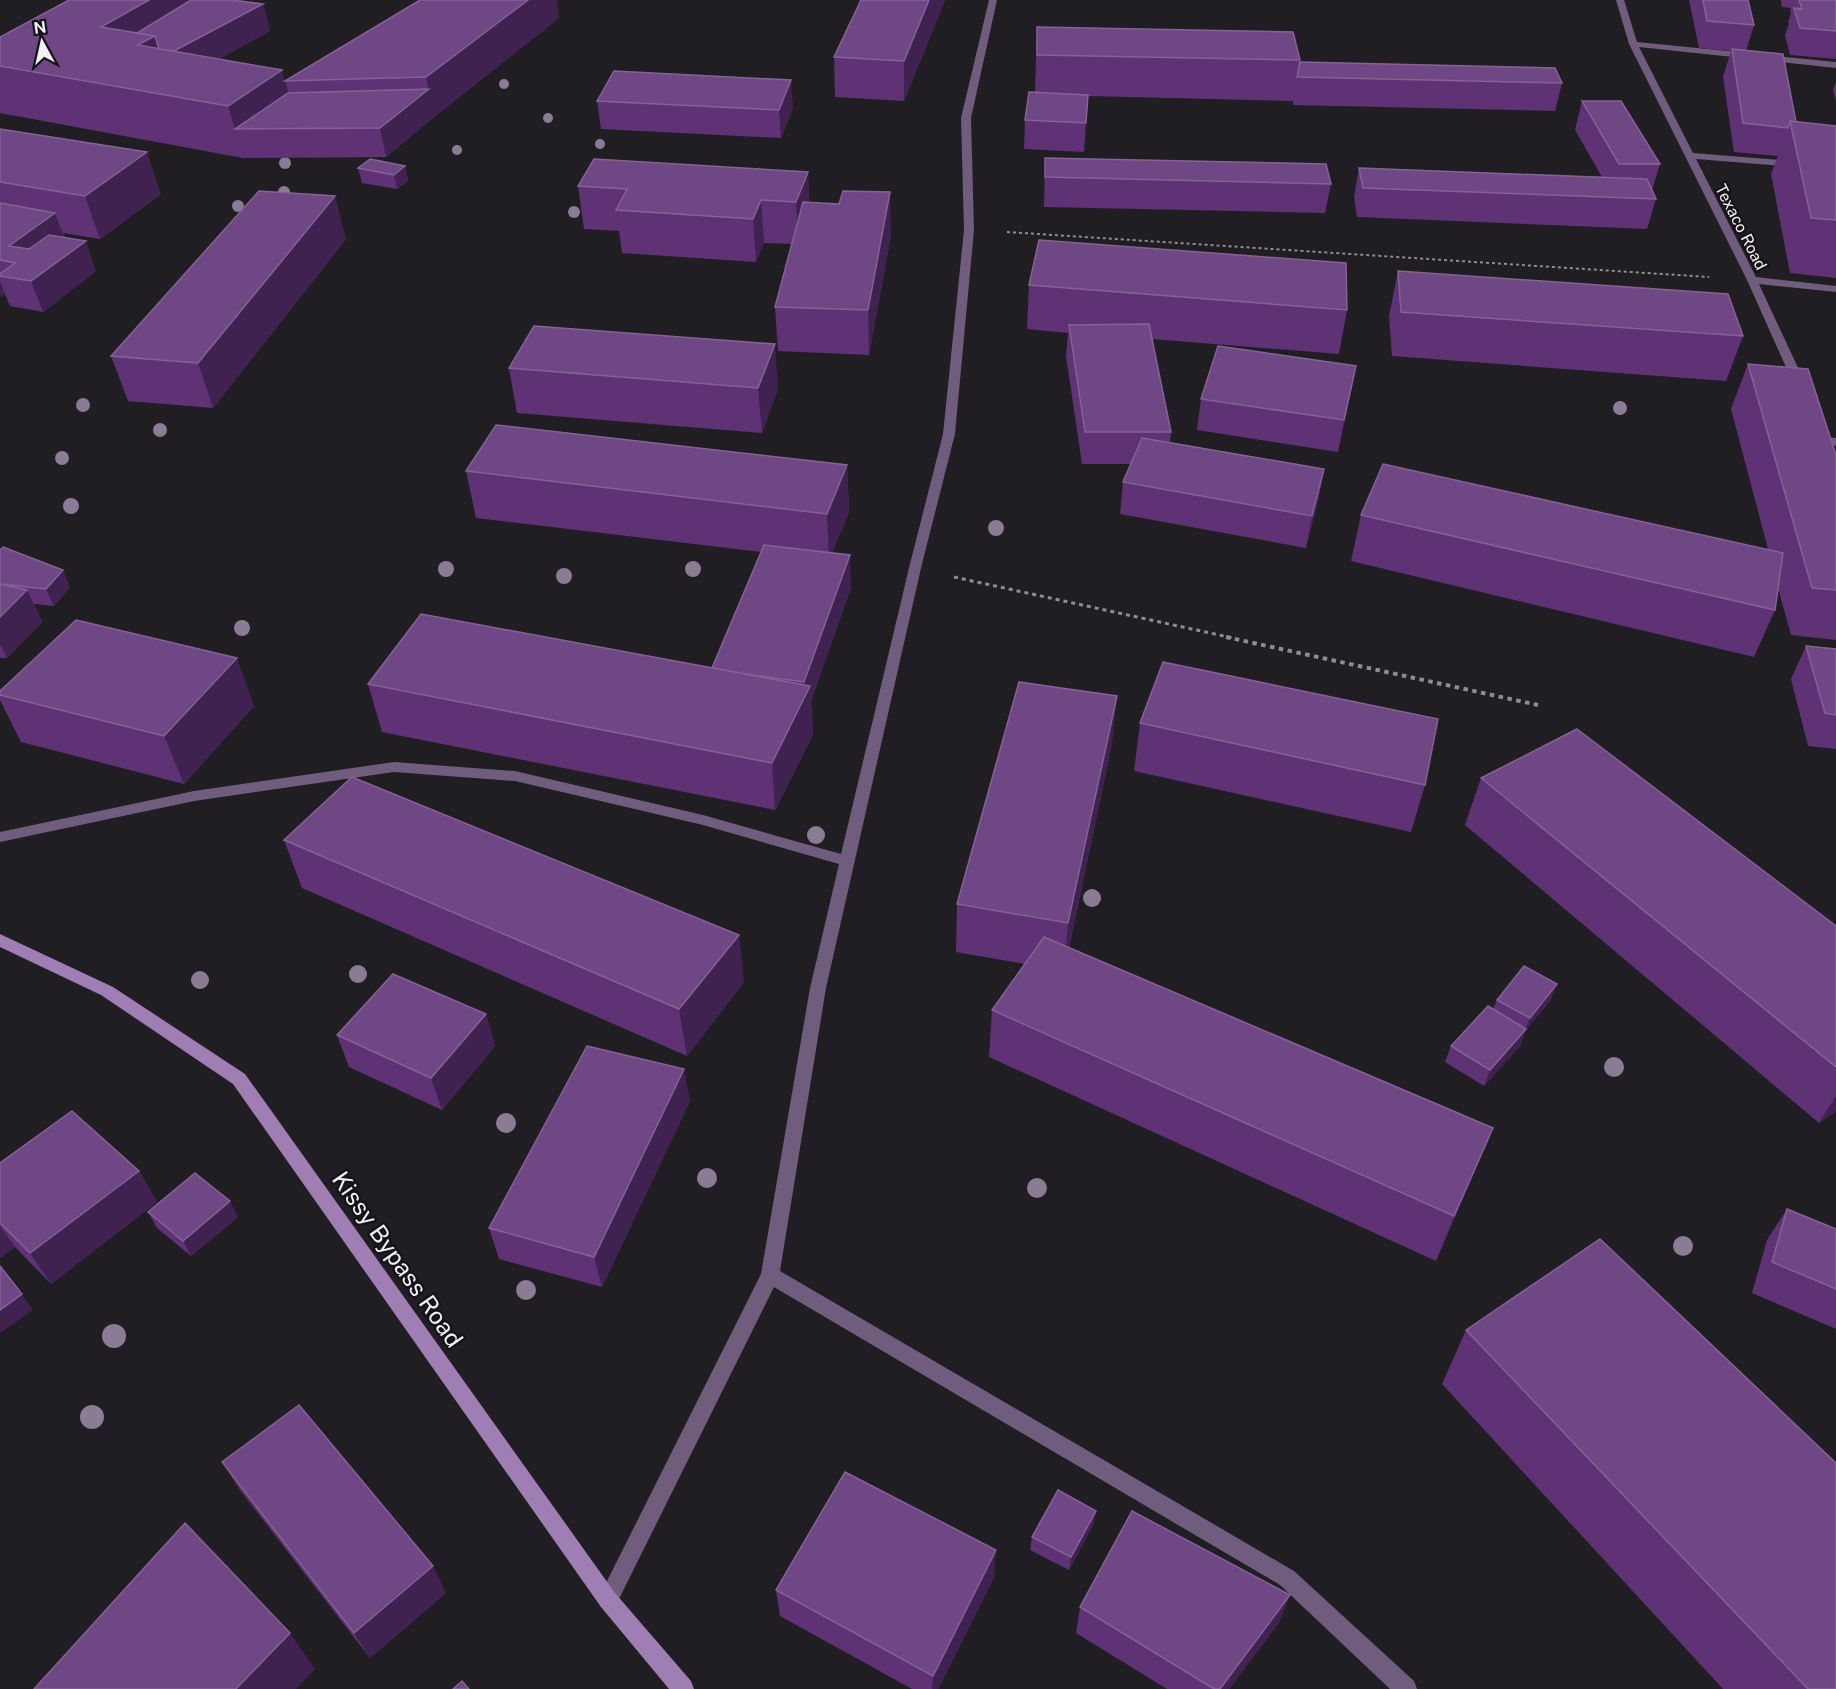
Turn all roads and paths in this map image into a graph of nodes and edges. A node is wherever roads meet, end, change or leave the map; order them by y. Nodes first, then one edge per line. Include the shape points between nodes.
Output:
1 (993, 0) edge
2 (1620, 0) edge
3 (1633, 44) junction
4 (1836, 65) edge
5 (1689, 156) junction
6 (1805, 165) edge
7 (969, 230) junction
8 (1752, 280) junction
9 (1836, 290) edge
10 (1806, 398) edge
11 (915, 568) junction
12 (1538, 705) dead end
13 (0, 837) edge
14 (848, 861) junction
15 (0, 940) edge
16 (770, 1275) junction
17 (608, 1600) junction
18 (683, 1689) edge
19 (1406, 1689) edge

1 - 7 street via 966,118
2 - 3 street, Texaco Road
3 - 4 street
3 - 5 street, Texaco Road
5 - 6 street
5 - 8 street, Texaco Road
7 - 8 path
7 - 11 street via 949,434
8 - 9 street
8 - 10 street, Texaco Road
11 - 12 path
11 - 14 street
13 - 14 street via 194,796 394,766 515,776 703,820
14 - 16 street via 819,988
15 - 17 main road, Kissy Bypass Road via 107,991 239,1079
16 - 17 street
16 - 19 street via 1287,1578
17 - 18 main road, Kissy Bypass Road

